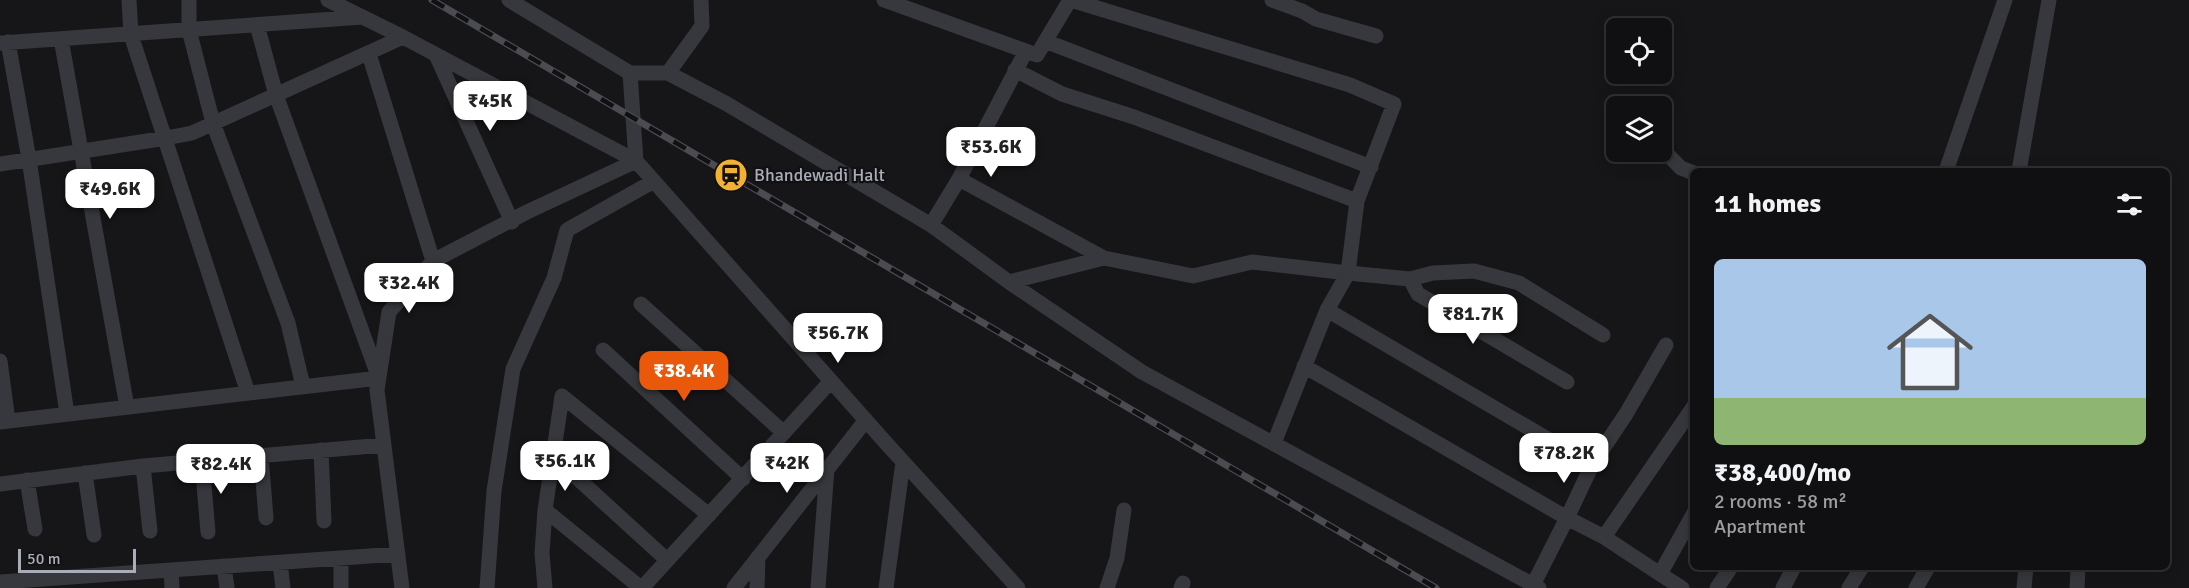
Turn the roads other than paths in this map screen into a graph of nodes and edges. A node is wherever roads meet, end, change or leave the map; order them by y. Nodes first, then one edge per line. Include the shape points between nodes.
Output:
1 (129, 0) edge
2 (189, 0) edge
3 (328, 0) edge
4 (509, 0) edge
5 (701, 0) edge
6 (884, 0) edge
7 (1070, 0) edge
8 (1272, 0) edge
9 (2005, 0) edge
10 (2049, 0) edge
11 (363, 17) junction
12 (257, 25) junction
13 (189, 30) junction
14 (131, 35) junction
15 (1376, 36) dead end
16 (403, 37) junction
17 (61, 39) junction
18 (1045, 41) junction
19 (4, 42) edge
20 (1026, 51) junction
21 (369, 54) dead end
22 (437, 57) junction
23 (1015, 70) junction
24 (630, 73) junction
25 (668, 73) junction
26 (276, 95) junction
27 (213, 123) junction
28 (166, 138) junction
29 (81, 150) junction
30 (29, 159) junction
31 (1672, 159) edge
32 (636, 161) junction
33 (0, 164) edge
34 (1371, 167) junction
35 (1947, 168) edge
36 (2020, 168) edge
37 (1690, 171) edge
38 (959, 179) junction
39 (654, 181) junction
40 (1357, 201) junction
41 (512, 222) junction
42 (931, 225) junction
43 (1104, 258) junction
44 (433, 261) junction
45 (1348, 273) junction
46 (1410, 279) junction
47 (1009, 282) junction
48 (641, 304) dead end
49 (1327, 310) junction
50 (1603, 335) dead end
51 (1666, 345) dead end
52 (603, 350) dead end
53 (0, 361) edge
54 (1305, 366) junction
55 (379, 378) junction
56 (831, 381) junction
57 (1567, 382) dead end
58 (303, 386) junction
59 (248, 393) junction
60 (127, 407) junction
61 (1690, 412) edge
62 (67, 414) junction
63 (866, 420) junction
64 (4, 422) edge
65 (784, 433) junction
66 (1274, 443) junction
67 (384, 445) junction
68 (321, 450) junction
69 (261, 455) junction
70 (553, 456) junction
71 (202, 461) junction
72 (903, 462) junction
73 (1592, 465) junction
74 (143, 466) junction
75 (827, 469) junction
76 (85, 473) junction
77 (743, 479) junction
78 (27, 480) junction
79 (0, 484) edge
80 (545, 510) junction
81 (1124, 510) dead end
82 (709, 515) junction
83 (266, 518) dead end
84 (1567, 518) junction
85 (1690, 520) edge
86 (324, 521) dead end
87 (35, 529) dead end
88 (150, 531) dead end
89 (208, 532) dead end
90 (94, 535) dead end
91 (1604, 537) junction
92 (398, 554) junction
93 (758, 557) junction
94 (341, 558) junction
95 (667, 560) junction
96 (280, 563) junction
97 (224, 566) junction
98 (1729, 570) edge
99 (1792, 570) edge
100 (1860, 570) edge
101 (1926, 570) edge
102 (2025, 570) edge
103 (2078, 570) edge
104 (171, 571) junction
105 (1660, 574) junction
106 (0, 582) edge
107 (61, 583) edge
108 (1536, 586) edge
109 (172, 588) edge
110 (226, 588) edge
111 (283, 588) edge
112 (341, 588) edge
113 (402, 588) edge
114 (487, 588) edge
115 (544, 588) edge
116 (642, 588) edge
117 (734, 588) edge
118 (758, 588) edge
119 (818, 588) edge
120 (886, 588) edge
121 (1018, 588) edge
122 (1107, 588) edge
123 (1682, 588) edge
124 (1718, 588) edge
125 (1783, 588) edge
126 (1849, 588) edge
127 (1916, 588) edge
128 (2024, 588) edge
129 (2077, 588) edge

1 - 14 street
2 - 13 street
3 - 11 street
4 - 24 street
5 - 25 street via 702,26
6 - 20 street
7 - 18 street
7 - 34 street via 1350,86 1394,104
8 - 15 street via 1316,19
9 - 35 street
10 - 36 street
11 - 12 street
11 - 16 street
12 - 13 street
12 - 26 street
13 - 14 street
13 - 27 street
14 - 17 street
14 - 28 street
16 - 22 street
16 - 26 street
17 - 19 street
17 - 29 street
18 - 20 street via 1036,55
18 - 34 street
19 - 30 street
20 - 23 street
21 - 44 street
22 - 32 street
22 - 41 street
23 - 38 street
23 - 40 street via 1062,94
24 - 25 street
24 - 32 street
25 - 42 street
26 - 27 street
26 - 55 street
27 - 28 street
27 - 58 street via 288,323
28 - 29 street
28 - 59 street
29 - 30 street
29 - 60 street
30 - 33 street
30 - 62 street
31 - 37 street
32 - 39 street
32 - 41 street
34 - 40 street
38 - 42 street
38 - 43 street
39 - 56 street
39 - 114 street via 567,230 554,278 513,369 494,491
40 - 45 street
41 - 44 street
42 - 47 street
43 - 45 street via 1193,276 1252,262
43 - 47 street
44 - 55 street via 389,312
45 - 46 street
45 - 49 street
46 - 50 street via 1433,273 1474,272 1520,283
46 - 57 street via 1418,294
47 - 66 street via 1142,372
48 - 65 street
49 - 54 street
49 - 73 street
51 - 73 street
52 - 77 street
53 - 64 street
54 - 66 street
54 - 84 street
55 - 58 street
55 - 67 street
56 - 63 street
56 - 65 street
58 - 59 street
59 - 60 street
60 - 62 street
61 - 91 street
62 - 64 street
63 - 72 street
63 - 75 street
65 - 77 street
66 - 108 street
67 - 68 street
67 - 92 street
68 - 69 street
68 - 86 street
69 - 71 street
69 - 83 street
70 - 80 street
70 - 82 street via 562,396
70 - 95 street
71 - 74 street
71 - 89 street
72 - 120 street
72 - 121 street
73 - 84 street
74 - 76 street
74 - 88 street
75 - 93 street
75 - 119 street
76 - 78 street
76 - 90 street
77 - 82 street
78 - 79 street
78 - 87 street
80 - 115 street
80 - 116 street
81 - 122 street via 1117,558
82 - 95 street
84 - 91 street
84 - 108 street
85 - 105 street
91 - 105 street
92 - 94 street
92 - 113 street
93 - 117 street
93 - 118 street
94 - 96 street
94 - 112 street
95 - 116 street
96 - 97 street
96 - 111 street
97 - 104 street
97 - 110 street
98 - 124 street
99 - 125 street
100 - 126 street
101 - 127 street
102 - 128 street
103 - 129 street
104 - 107 street
104 - 109 street
105 - 123 street
106 - 107 street

